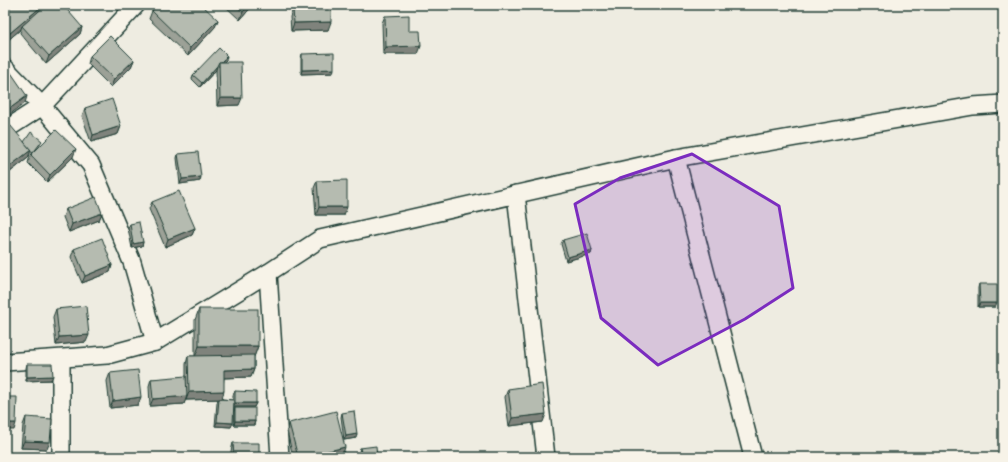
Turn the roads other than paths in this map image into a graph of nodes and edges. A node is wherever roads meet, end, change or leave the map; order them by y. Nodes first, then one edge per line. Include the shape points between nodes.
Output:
1 (136, 5) edge
2 (5, 68) edge
3 (1003, 104) edge
4 (42, 106) junction
5 (5, 130) edge
6 (676, 158) junction
7 (516, 194) junction
8 (268, 273) junction
9 (155, 342) junction
10 (61, 359) junction
11 (5, 362) edge
12 (61, 457) edge
13 (280, 457) edge
14 (546, 457) edge
15 (753, 457) edge

1 - 4 street
2 - 4 street
3 - 6 street via 973,106
4 - 5 street
4 - 9 street via 92,165 132,262
6 - 7 street
6 - 15 street
7 - 8 street via 320,239
7 - 14 street
8 - 9 street
8 - 13 street
9 - 10 street via 107,355
10 - 11 street
10 - 12 street

